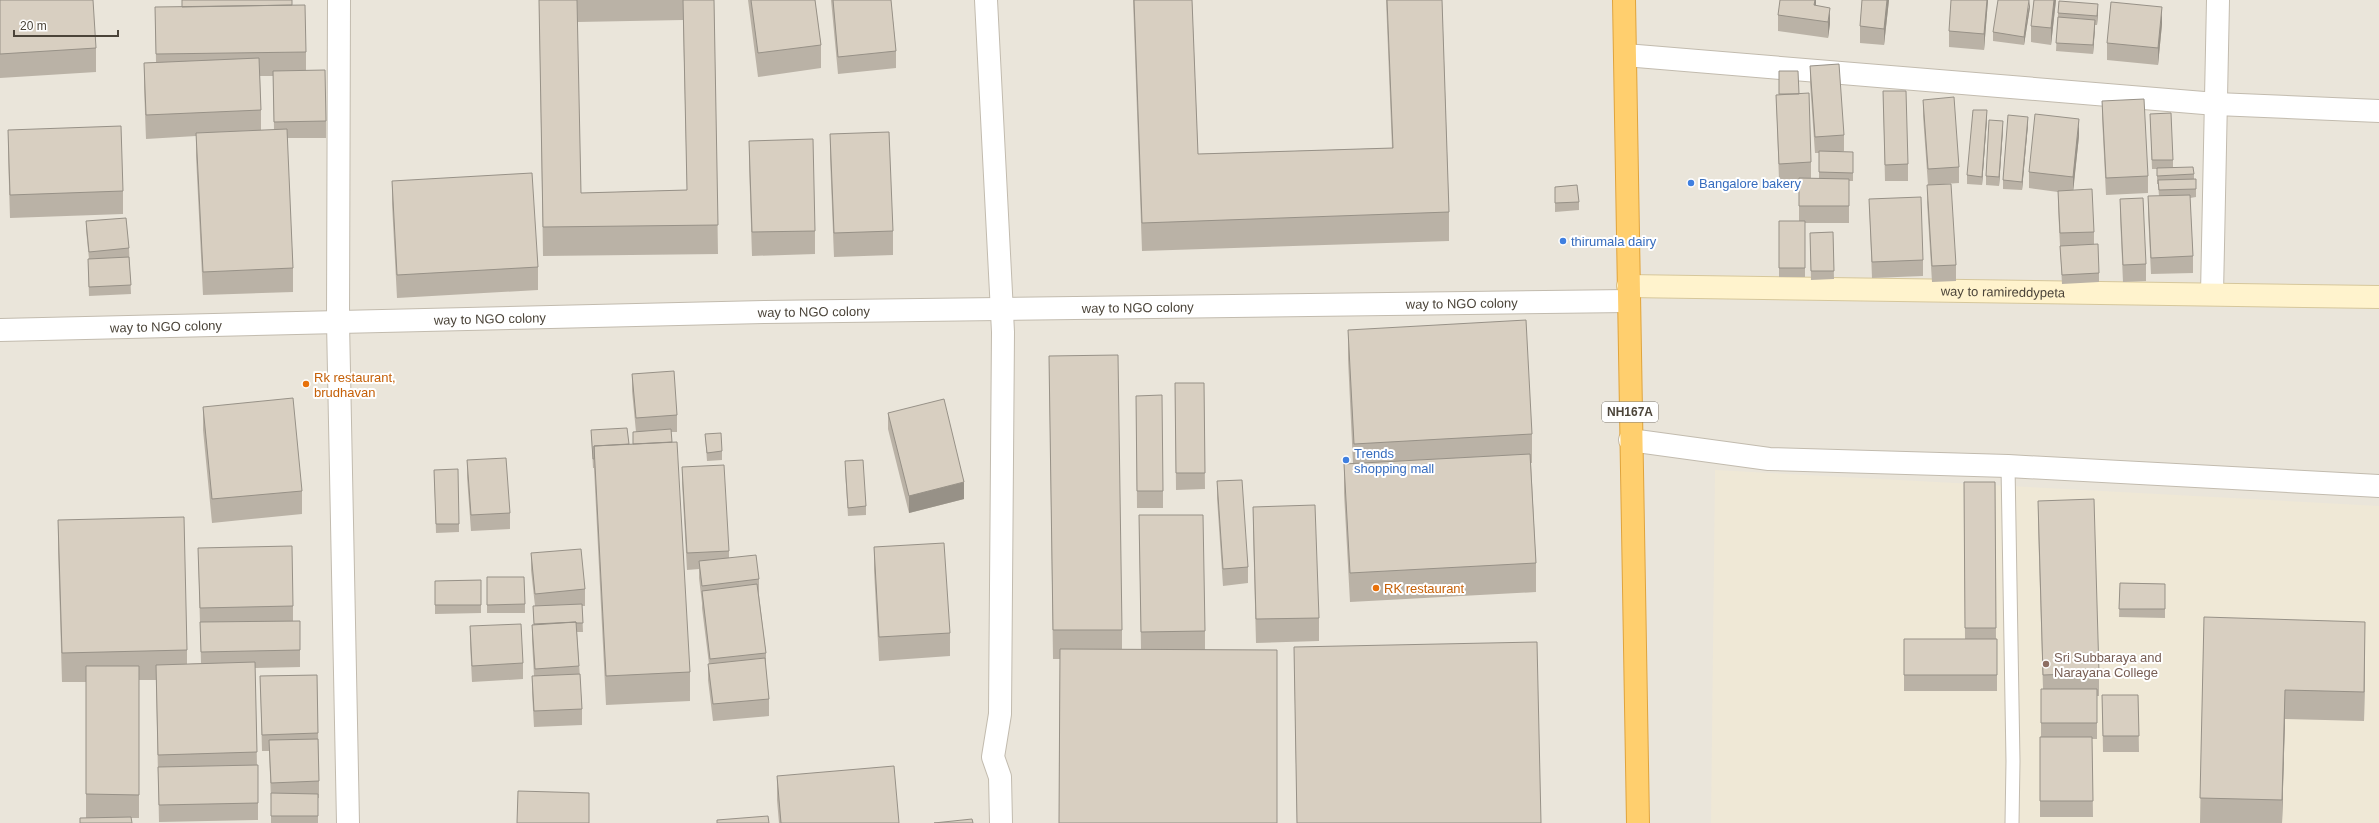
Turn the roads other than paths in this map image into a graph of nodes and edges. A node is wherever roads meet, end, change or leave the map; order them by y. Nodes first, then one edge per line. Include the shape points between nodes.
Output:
1 (339, 0) edge
2 (986, 0) edge
3 (1624, 0) edge
4 (2218, 0) edge
5 (1625, 55) junction
6 (2216, 104) junction
7 (2379, 110) edge
8 (1628, 294) junction
9 (2212, 294) junction
10 (2379, 297) edge
11 (1001, 309) junction
12 (338, 322) junction
13 (0, 330) edge
14 (1630, 440) junction
15 (2008, 466) junction
16 (2379, 486) edge
17 (348, 823) edge
18 (1001, 823) edge
19 (1638, 823) edge
20 (2012, 823) edge

1 - 12 street
2 - 11 street
3 - 5 highway, NH167A
4 - 6 street
5 - 6 street
5 - 8 highway, NH167A
6 - 7 street
6 - 9 street
8 - 9 street, way to ramireddypeta
8 - 11 street, way to NGO colony
8 - 14 highway, NH167A
9 - 10 street, way to ramireddypeta
11 - 12 street, way to NGO colony
11 - 18 street via 1003,340 1000,714 993,757 1000,777
12 - 13 street, way to NGO colony
12 - 17 street
14 - 15 street via 1769,459
14 - 19 highway, NH167A
15 - 16 street
15 - 20 lane

